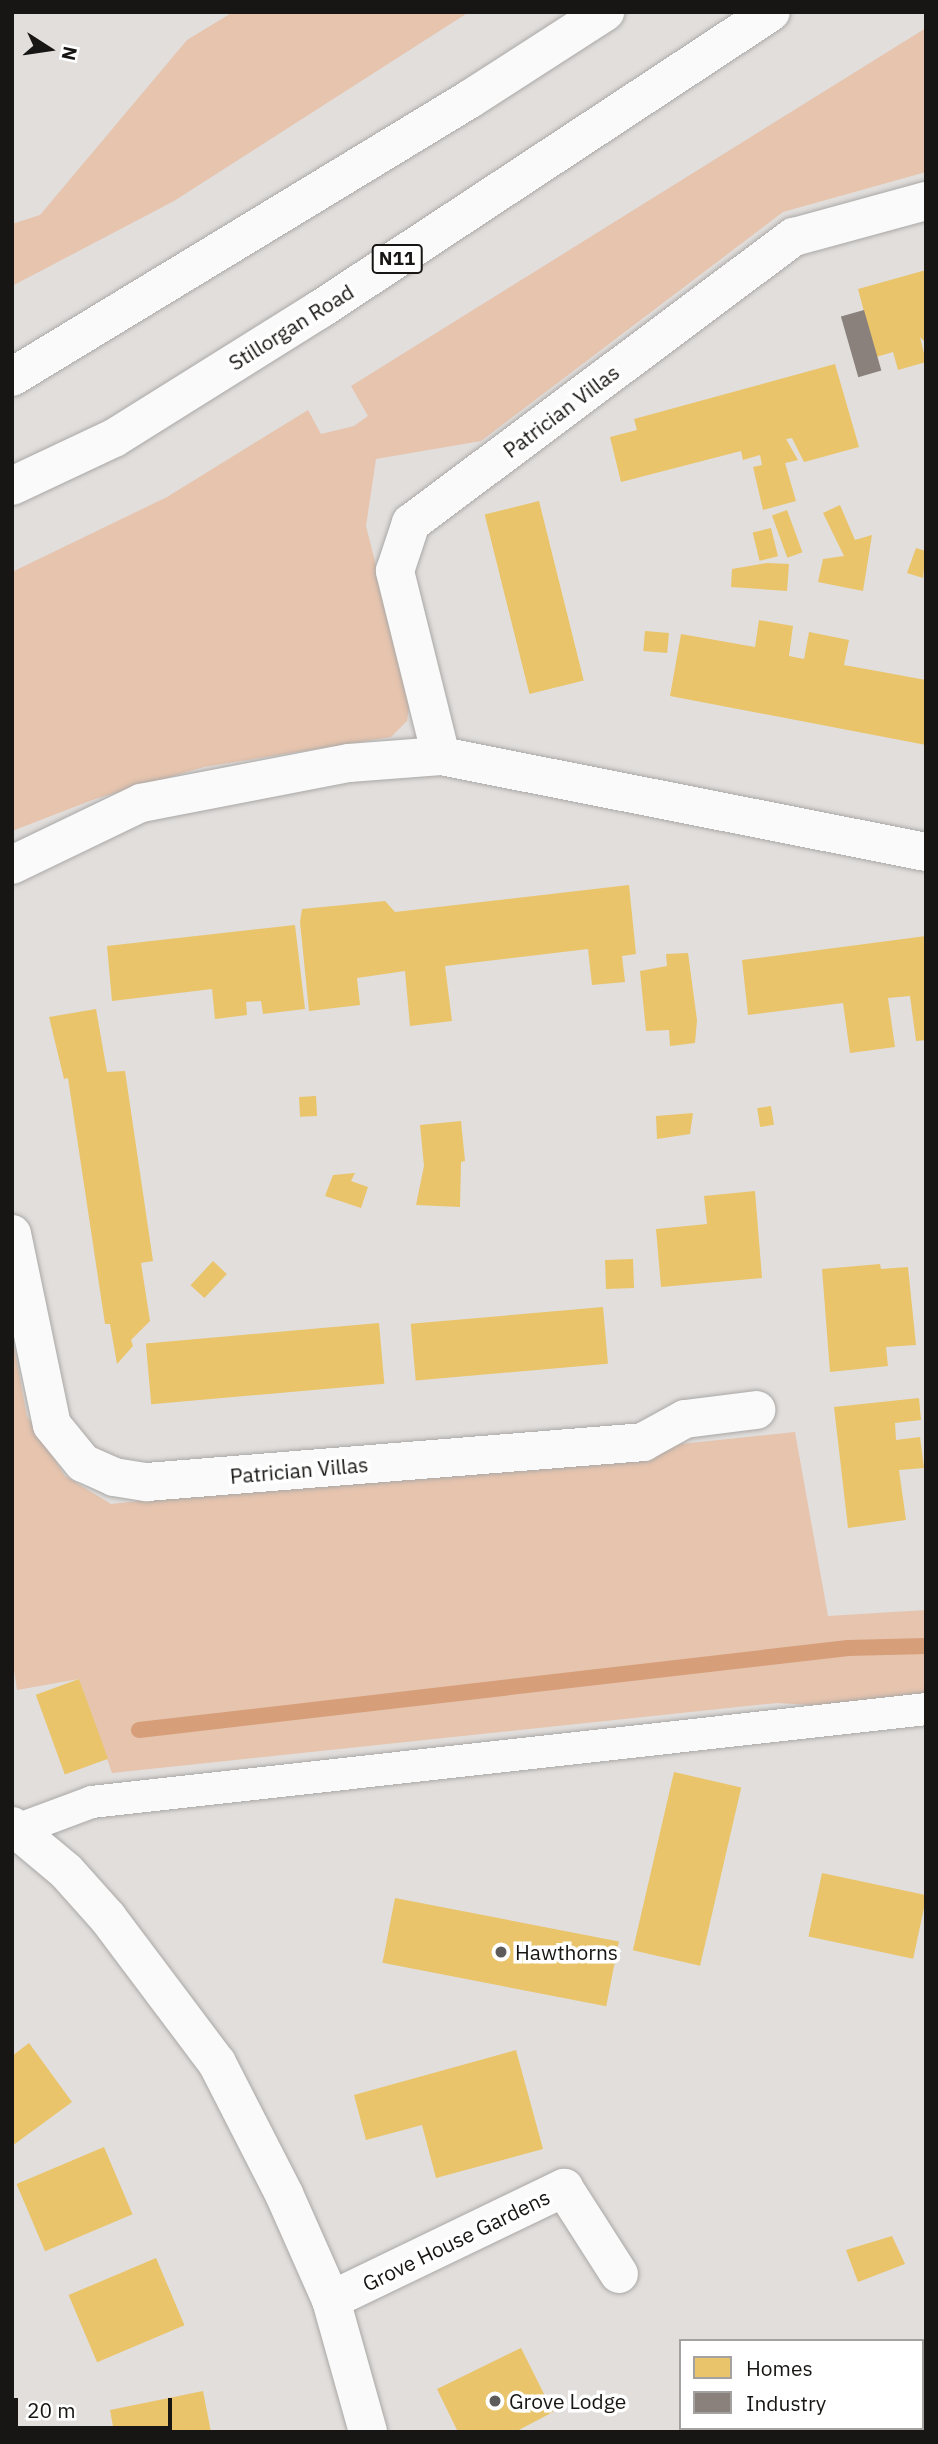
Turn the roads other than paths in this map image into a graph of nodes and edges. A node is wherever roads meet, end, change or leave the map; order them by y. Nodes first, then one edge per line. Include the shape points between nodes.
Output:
1 (605, 12) edge
2 (771, 12) edge
3 (926, 201) edge
4 (12, 377) edge
5 (12, 486) edge
6 (441, 755) junction
7 (926, 852) edge
8 (12, 865) edge
9 (12, 1234) edge
10 (756, 1410) dead end
11 (926, 1709) edge
12 (15, 1828) edge
13 (620, 2274) dead end
14 (331, 2300) junction
15 (368, 2432) edge

1 - 4 main road via 470,100
2 - 5 main road, Stillorgan Road / N11 via 319,310 114,438
3 - 6 main road, Patrician Villas via 794,237 411,523 395,570
6 - 7 main road
6 - 8 main road via 349,763 141,803
9 - 10 main road, Patrician Villas via 52,1425 83,1463 114,1477 161,1481 643,1443 685,1419
11 - 12 lane via 92,1802
12 - 14 main road via 66,1871 203,2043 249,2122
13 - 14 main road, Grove House Gardens via 564,2188
14 - 15 main road

